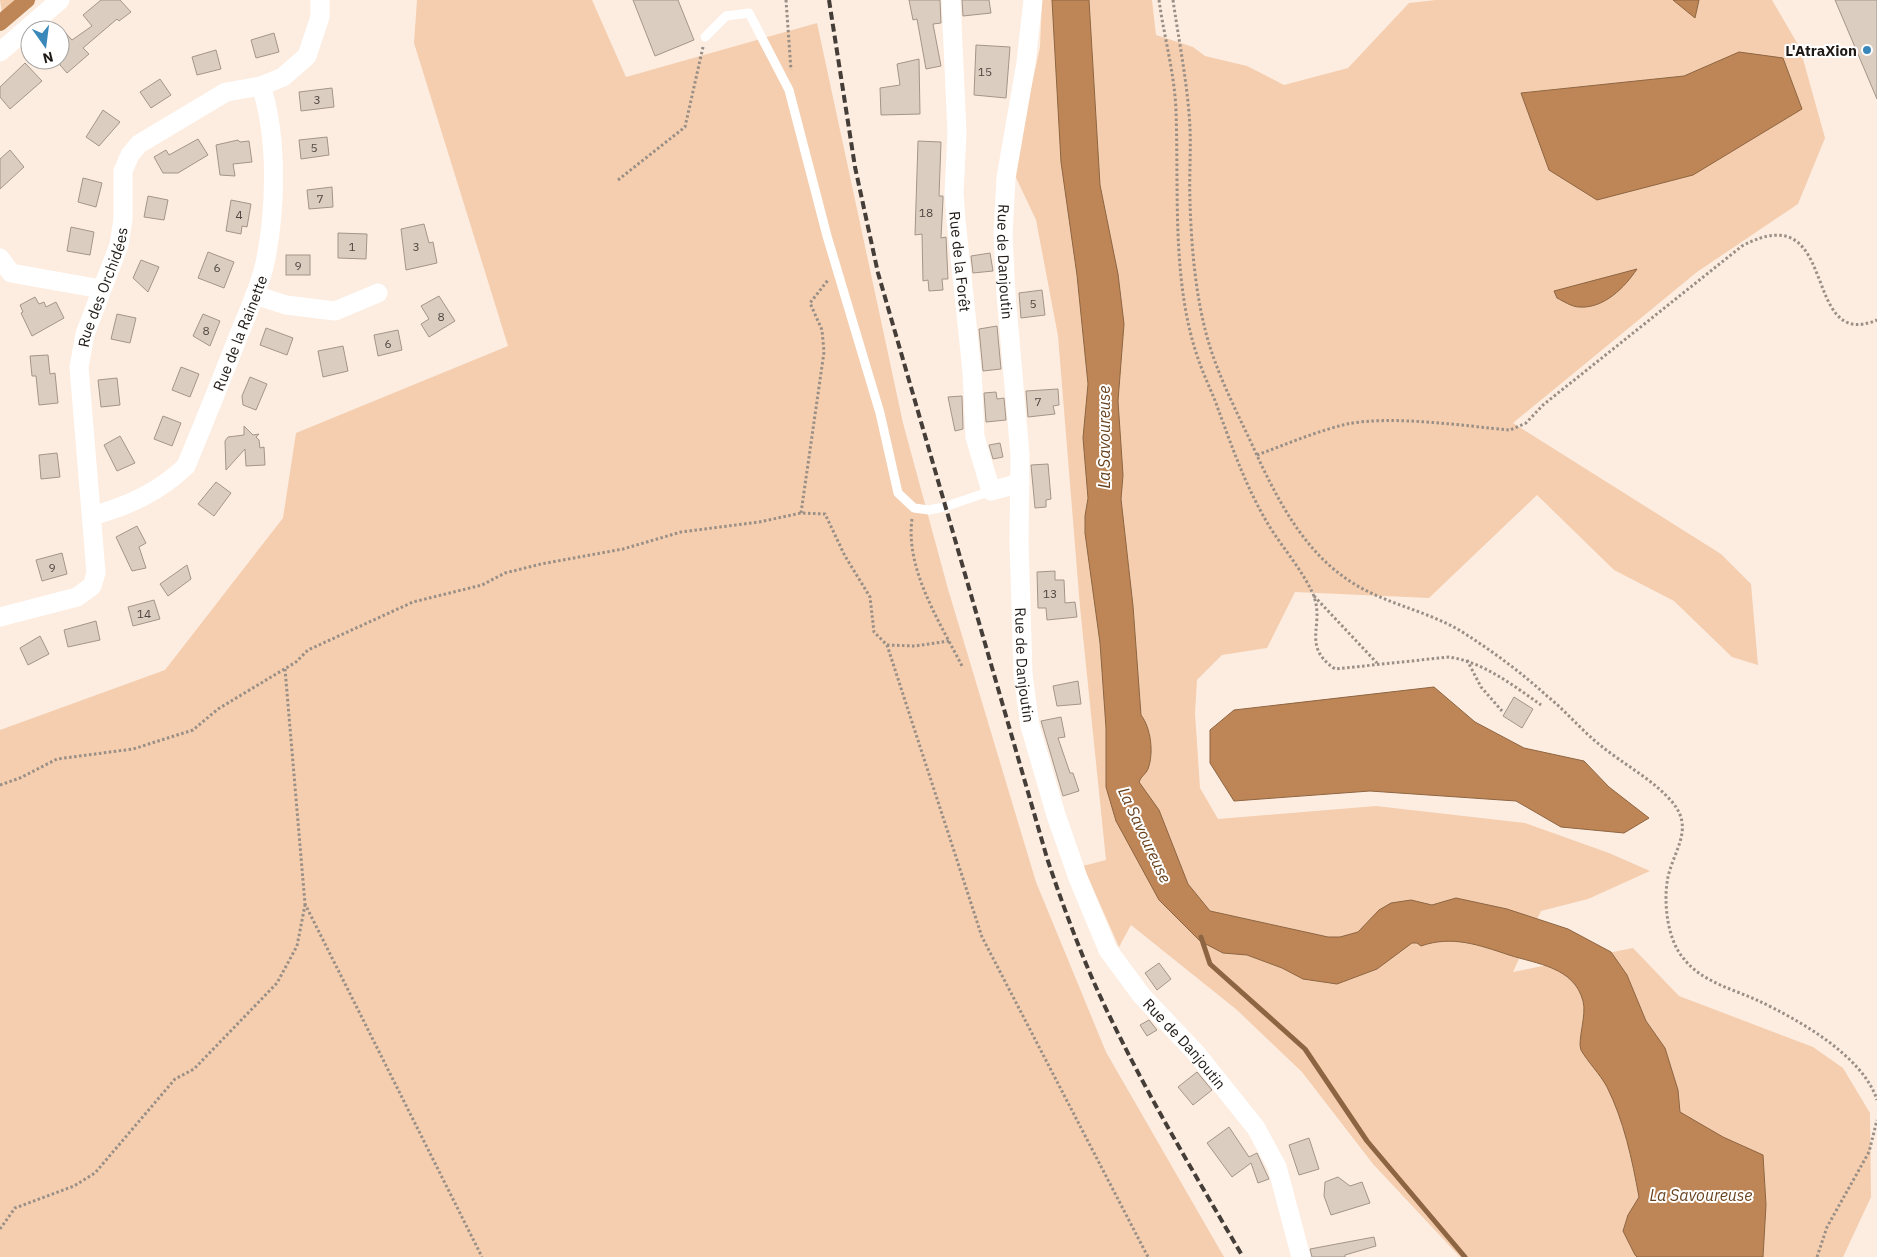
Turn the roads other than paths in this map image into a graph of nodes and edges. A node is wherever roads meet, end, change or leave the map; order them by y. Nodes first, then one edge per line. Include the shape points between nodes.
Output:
1 (60, 0) edge
2 (320, 0) edge
3 (952, 0) edge
4 (1033, 0) edge
5 (705, 37) road end
6 (0, 52) edge
7 (261, 86) junction
8 (0, 258) edge
9 (101, 289) junction
10 (378, 293) dead end
11 (255, 295) junction
12 (1020, 483) junction
13 (991, 491) junction
14 (92, 516) junction
15 (0, 617) edge
16 (1301, 1257) edge

1 - 6 street
2 - 7 street, Rue des Orchidées via 320,17 307,56 283,77
3 - 13 street, Rue de la Forêt via 957,133 956,220 972,371 975,437
4 - 12 street, Rue de Danjoutin via 1003,205
5 - 13 lane via 726,16 749,14 789,90 837,271 880,413 894,482 902,498 914,508 938,509
7 - 9 street, Rue des Orchidées via 226,92 139,144 123,171 123,219 119,246
7 - 11 street, Rue de la Rainette via 270,121 273,174 266,254
8 - 9 street via 11,274
9 - 14 street, Rue des Orchidées via 85,334 79,366
10 - 11 street via 335,311 286,305
11 - 14 street, Rue de la Rainette via 186,466 167,484 133,502
12 - 13 street
12 - 16 street, Rue de Danjoutin via 1023,675 1028,714 1044,777 1078,878 1116,963 1223,1085 1265,1142 1282,1183
14 - 15 street, Rue des Orchidées via 96,573 92,586 77,597

